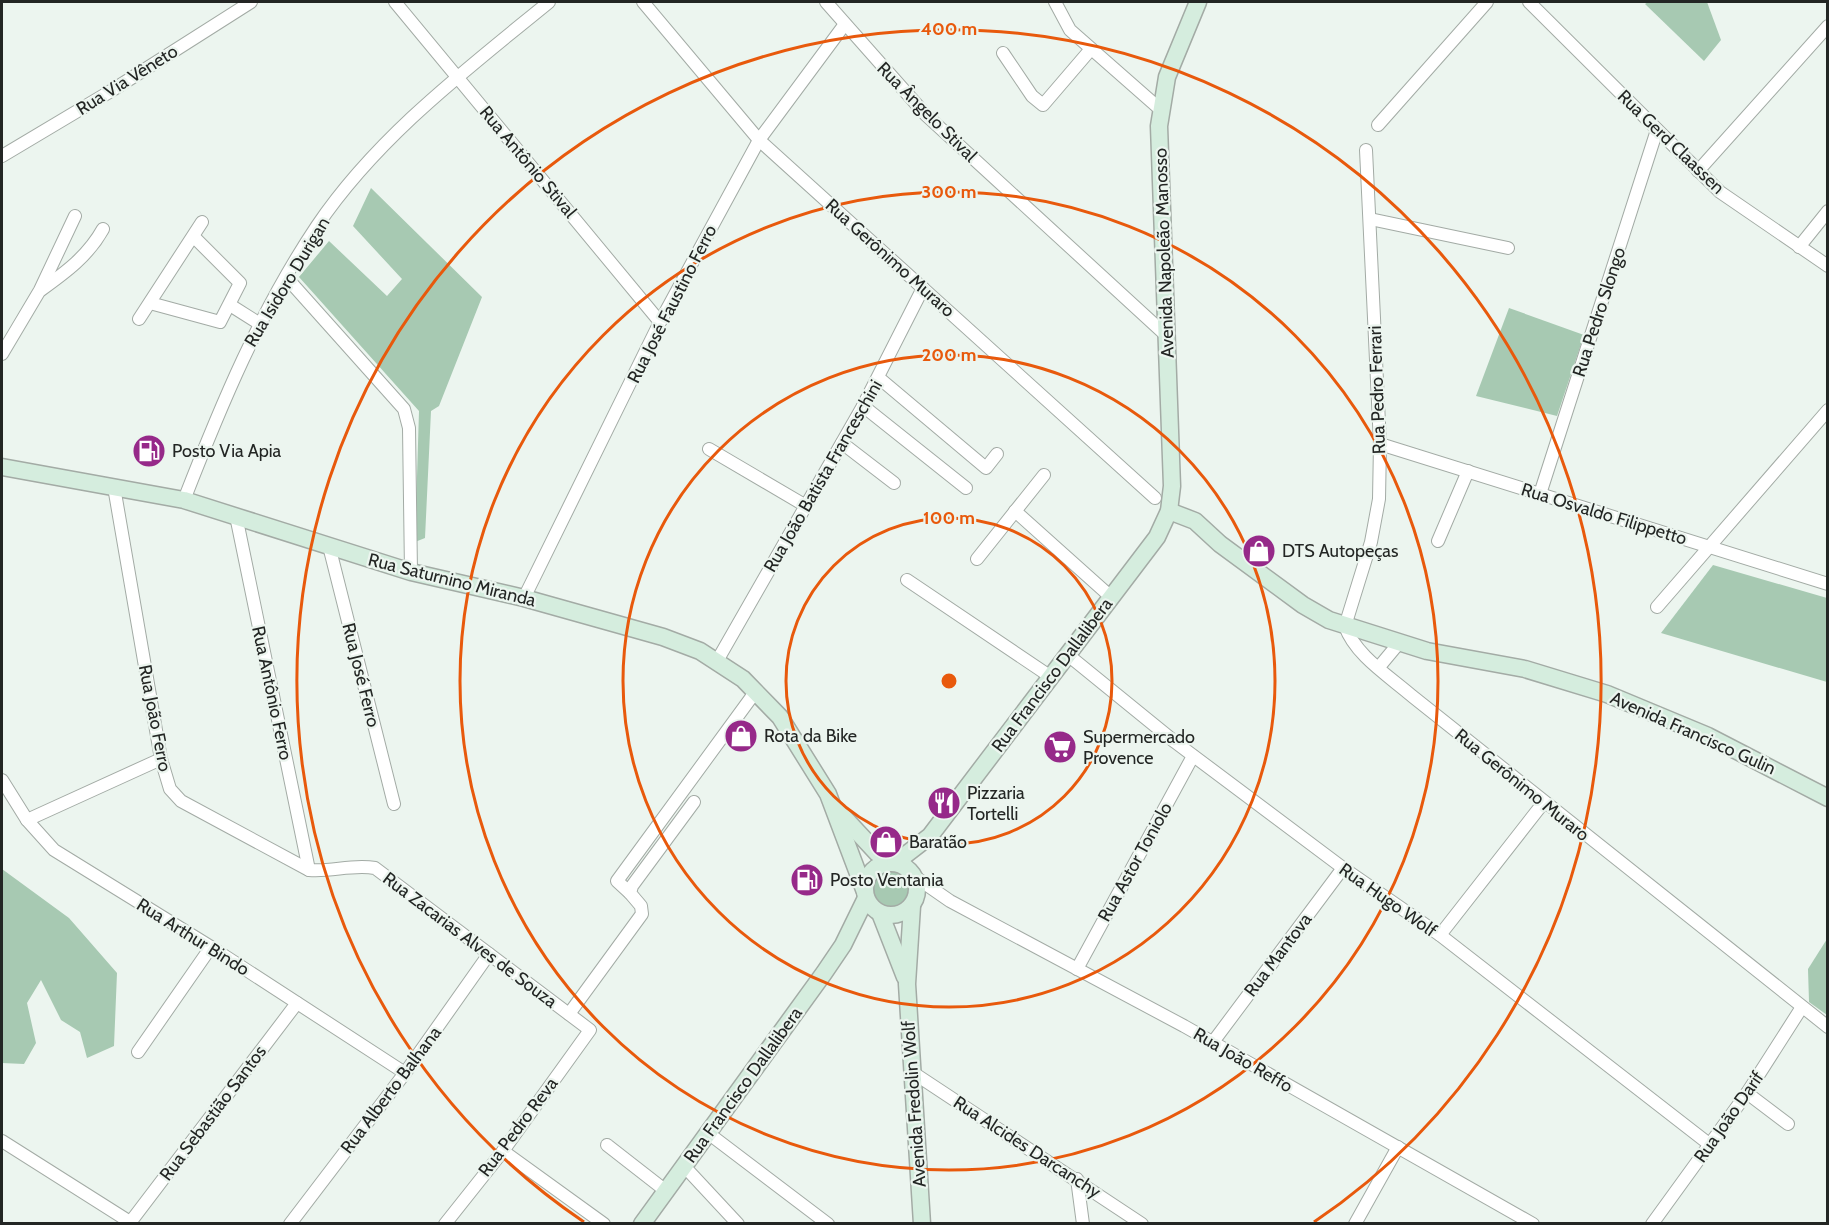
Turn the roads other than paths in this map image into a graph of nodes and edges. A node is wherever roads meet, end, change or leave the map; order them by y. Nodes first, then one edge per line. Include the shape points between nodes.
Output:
1 (251, 2) edge
2 (395, 2) edge
3 (549, 2) edge
4 (643, 2) edge
5 (826, 2) edge
6 (1055, 2) edge
7 (1198, 2) edge
8 (1487, 2) edge
9 (1529, 2) edge
10 (845, 24) junction
11 (1827, 26) edge
12 (1091, 49) junction
13 (1003, 53) dead end
14 (457, 78) junction
15 (1161, 110) junction
16 (1378, 125) dead end
17 (1657, 130) junction
18 (759, 140) junction
19 (1366, 150) dead end
20 (2, 156) edge
21 (1698, 171) junction
22 (1827, 211) edge
23 (75, 216) dead end
24 (1370, 219) junction
25 (202, 222) dead end
26 (103, 229) dead end
27 (194, 237) junction
28 (1800, 247) junction
29 (1508, 248) dead end
30 (1827, 266) edge
31 (286, 277) junction
32 (923, 288) junction
33 (40, 290) junction
34 (150, 303) junction
35 (230, 305) junction
36 (139, 319) dead end
37 (660, 322) junction
38 (260, 324) junction
39 (1168, 337) junction
40 (2, 354) edge
41 (879, 378) junction
42 (863, 406) junction
43 (1827, 410) edge
44 (842, 443) junction
45 (1380, 444) junction
46 (709, 449) dead end
47 (997, 454) dead end
48 (2, 467) edge
49 (1468, 471) junction
50 (1044, 475) dead end
51 (894, 483) dead end
52 (114, 487) junction
53 (966, 488) dead end
54 (1540, 494) junction
55 (1155, 498) dead end
56 (184, 500) junction
57 (806, 506) junction
58 (1015, 511) junction
59 (1169, 511) junction
60 (236, 516) junction
61 (1438, 541) dead end
62 (329, 546) junction
63 (1709, 547) junction
64 (977, 559) dead end
65 (411, 572) junction
66 (907, 580) dead end
67 (1827, 584) edge
68 (1111, 597) junction
69 (524, 598) junction
70 (1657, 607) dead end
71 (1345, 626) junction
72 (1399, 643) junction
73 (1068, 655) junction
74 (717, 661) junction
75 (1379, 668) junction
76 (1051, 677) junction
77 (756, 691) junction
78 (1193, 756) junction
79 (160, 759) junction
80 (2, 780) edge
81 (1827, 798) edge
82 (694, 802) dead end
83 (1544, 802) junction
84 (394, 804) dead end
85 (833, 805) junction
86 (27, 820) junction
87 (930, 836) junction
88 (893, 863) junction
89 (1343, 868) junction
90 (309, 870) junction
91 (916, 883) junction
92 (630, 893) junction
93 (872, 903) junction
94 (912, 906) junction
95 (1440, 935) junction
96 (211, 947) junction
97 (489, 954) junction
98 (1077, 969) junction
99 (907, 984) junction
100 (297, 1003) junction
101 (1802, 1007) junction
102 (569, 1014) junction
103 (1827, 1028) edge
104 (590, 1030) joint
105 (1212, 1042) junction
106 (138, 1052) dead end
107 (405, 1072) junction
108 (912, 1072) junction
109 (1747, 1093) junction
110 (1788, 1124) dead end
111 (708, 1133) junction
112 (2, 1140) edge
113 (1709, 1144) junction
114 (607, 1145) dead end
115 (1398, 1147) junction
116 (503, 1151) junction
117 (684, 1166) junction
118 (1077, 1179) junction
119 (666, 1191) junction
120 (130, 1223) edge
121 (291, 1224) edge
122 (444, 1224) edge
123 (604, 1224) edge
124 (642, 1224) edge
125 (738, 1224) edge
126 (828, 1224) edge
127 (922, 1224) edge
128 (1083, 1224) edge
129 (1142, 1224) edge
130 (1354, 1224) edge
131 (1533, 1224) edge
132 (1652, 1224) edge

1 - 20 street, Rua Via Vêneto
2 - 14 street, Rua Antônio Stival
3 - 14 street, Rua Isidoro Durigan
4 - 18 street, Rua Gerônimo Muraro
5 - 10 street, Rua Ângelo Stival
6 - 12 street via 1070,30
7 - 15 street, Avenida Napoleão Manosso via 1174,58
8 - 16 street
9 - 17 street, Rua Gerd Claassen
10 - 18 street, Rua José Faustino Ferro
10 - 39 street, Rua Ângelo Stival via 934,123
11 - 21 street
12 - 13 street via 1043,105
12 - 15 street
14 - 31 street, Rua Isidoro Durigan via 386,145 340,197
14 - 37 street, Rua Antônio Stival
15 - 39 street, Avenida Napoleão Manosso via 1159,143
17 - 21 street, Rua Gerd Claassen
17 - 54 street, Rua Pedro Slongo
18 - 32 street, Rua Gerônimo Muraro
18 - 37 street, Rua José Faustino Ferro
19 - 24 street, Rua Pedro Ferrari
21 - 28 street, Rua Gerd Claassen via 1730,200
22 - 28 street
23 - 33 street
24 - 29 street
24 - 45 street, Rua Pedro Ferrari
25 - 27 street
26 - 33 street via 93,247 75,265
27 - 34 street
27 - 35 street via 240,283
28 - 30 street, Rua Gerd Claassen
31 - 38 street, Rua Isidoro Durigan
31 - 65 street via 404,409 409,428
32 - 41 street, Rua João Batista Franceschini
32 - 55 street, Rua Gerônimo Muraro
33 - 40 street
34 - 35 street via 220,322
34 - 36 street
35 - 38 street
37 - 69 street, Rua José Faustino Ferro
38 - 56 street, Rua Isidoro Durigan via 230,382
39 - 59 street, Avenida Napoleão Manosso via 1173,486
41 - 42 street, Rua João Batista Franceschini
41 - 47 street via 986,468
42 - 44 street, Rua João Batista Franceschini
42 - 53 street
43 - 63 street
44 - 51 street
44 - 57 street, Rua João Batista Franceschini
45 - 49 street, Rua Osvaldo Filippetto
45 - 71 street, Rua Pedro Ferrari via 1377,519
46 - 57 street
48 - 52 street, Rua Saturnino Miranda
49 - 54 street, Rua Osvaldo Filippetto
49 - 61 street
50 - 58 street
52 - 56 street, Rua Saturnino Miranda
52 - 79 street, Rua João Ferro
54 - 63 street, Rua Osvaldo Filippetto
56 - 60 street, Rua Saturnino Miranda
57 - 74 street, Rua João Batista Franceschini
58 - 64 street
58 - 68 street
59 - 68 street, Rua Francisco Dallalibera via 1157,537
59 - 71 street via 1188,529 1220,544 1303,605
60 - 62 street, Rua Saturnino Miranda
60 - 90 street, Rua Antônio Ferro
62 - 65 street, Rua Saturnino Miranda
62 - 84 street, Rua José Ferro
63 - 67 street, Rua Osvaldo Filippetto
63 - 70 street
65 - 69 street, Rua Saturnino Miranda
66 - 76 street
68 - 73 street, Rua Francisco Dallalibera
69 - 74 street, Rua Saturnino Miranda via 686,644
71 - 72 street, Avenida Francisco Gulin
71 - 75 street, Rua Gerônimo Muraro via 1352,642
72 - 75 street
72 - 81 street, Avenida Francisco Gulin via 1447,657 1543,674 1617,698 1708,736
73 - 76 street, Rua Francisco Dallalibera
73 - 78 street, Rua Hugo Wolf
74 - 77 street, Rua Saturnino Miranda
75 - 83 street, Rua Gerônimo Muraro
76 - 87 street, Rua Francisco Dallalibera
77 - 85 street, Rua Saturnino Miranda via 780,717
77 - 92 street via 617,881
78 - 89 street, Rua Hugo Wolf
78 - 98 street, Rua Astor Toniolo
79 - 86 street
79 - 90 street, Rua João Ferro via 170,789 181,801
80 - 86 street, Rua Arthur Bindo
82 - 92 street
83 - 95 street
83 - 101 street, Rua Gerônimo Muraro
85 - 88 street, Rua Saturnino Miranda via 877,853
85 - 93 street, Rua Saturnino Miranda
86 - 96 street, Rua Arthur Bindo via 54,850
87 - 88 street, Rua Francisco Dallalibera
87 - 91 street, Rua Francisco Dallalibera
88 - 91 street via 903,865
88 - 93 street via 874,869 869,875
89 - 95 street, Rua Hugo Wolf
89 - 105 street, Rua Mantova
90 - 97 street, Rua Zacarias Alves de Souza via 328,872 359,865 375,868
91 - 94 street
91 - 98 street, Rua João Reffo
92 - 102 street via 641,906 642,914
93 - 94 street via 897,915
93 - 99 street, Avenida Fredolin Wolf
93 - 111 street, Rua Francisco Dallalibera
94 - 99 street, Avenida Fredolin Wolf
95 - 113 street, Rua Hugo Wolf
96 - 100 street, Rua Arthur Bindo
96 - 106 street
97 - 102 street, Rua Zacarias Alves de Souza
97 - 107 street, Rua Alberto Balhana
98 - 105 street, Rua João Reffo
99 - 108 street, Avenida Fredolin Wolf
100 - 107 street, Rua Arthur Bindo
100 - 120 street, Rua Sebastião Santos
101 - 103 street, Rua Gerônimo Muraro
101 - 109 street, Rua João Darif
102 - 104 street, Rua Zacarias Alves de Souza
104 - 116 street, Rua Pedro Reva
105 - 115 street, Rua João Reffo
107 - 121 street, Rua Alberto Balhana
108 - 118 street, Rua Alcides Darcanchy
108 - 127 street, Avenida Fredolin Wolf
109 - 110 street
109 - 113 street, Rua João Darif
111 - 117 street, Rua Francisco Dallalibera
111 - 126 street
112 - 120 street
113 - 132 street, Rua João Darif
114 - 119 street
115 - 130 street
115 - 131 street, Rua João Reffo
116 - 122 street, Rua Pedro Reva
116 - 123 street
117 - 119 street, Rua Francisco Dallalibera
117 - 125 street
118 - 128 street
118 - 129 street, Rua Alcides Darcanchy
119 - 124 street, Rua Francisco Dallalibera

